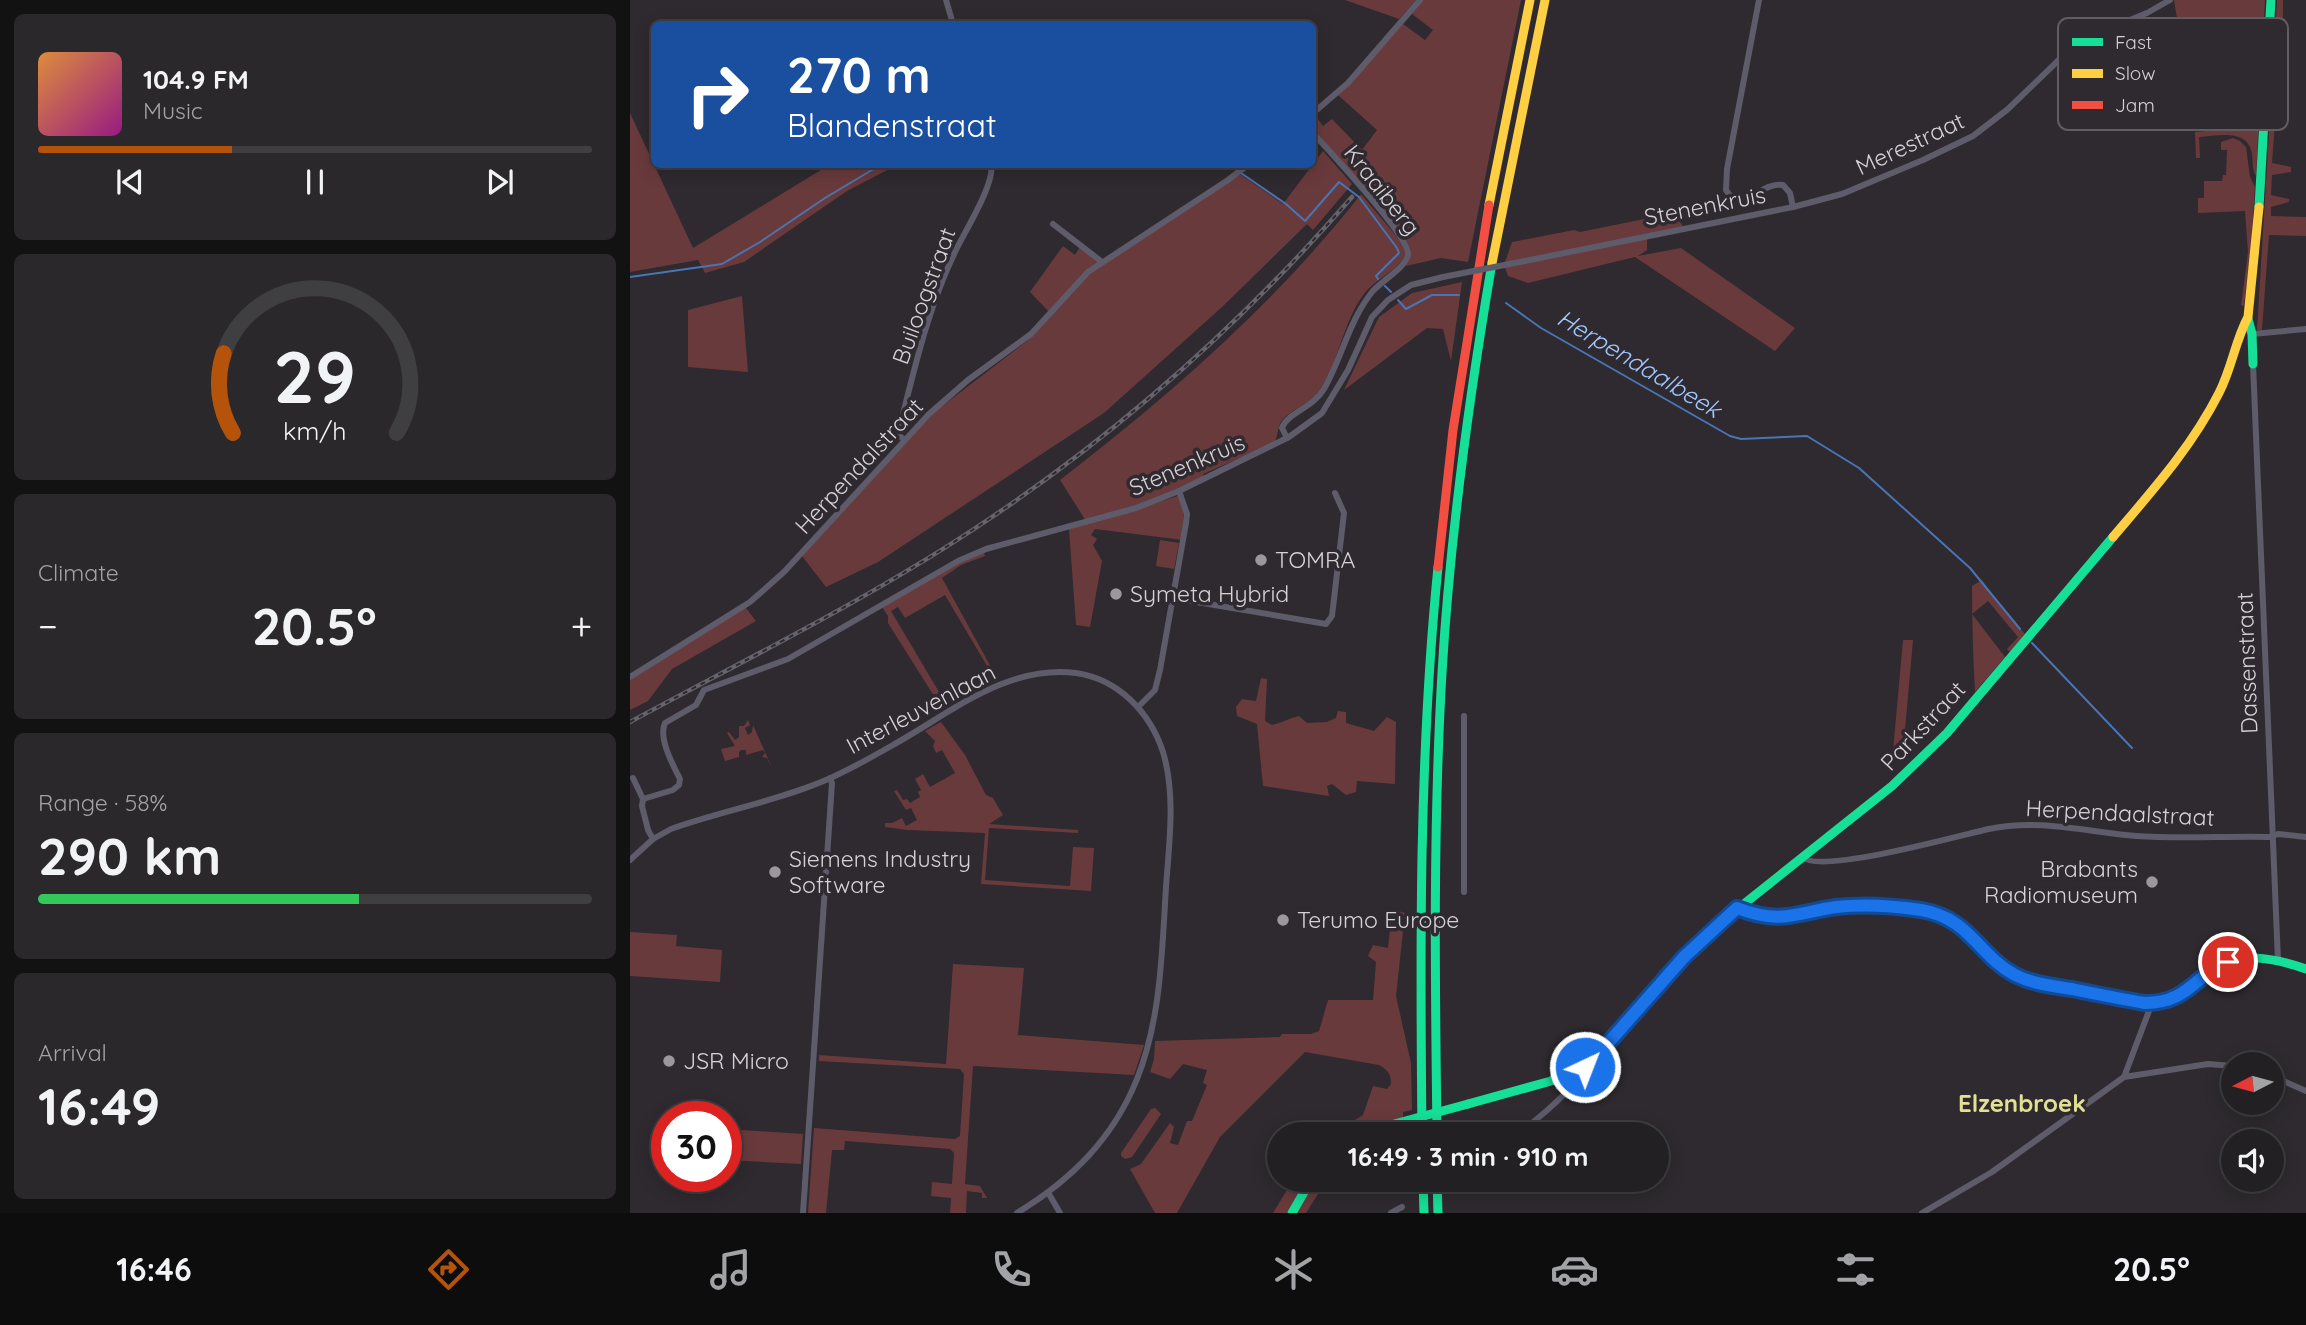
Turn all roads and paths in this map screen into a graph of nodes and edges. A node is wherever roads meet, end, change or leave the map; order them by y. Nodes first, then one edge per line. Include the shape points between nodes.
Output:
1 (946, 0) edge
2 (1420, 0) edge
3 (1530, 0) edge
4 (1545, 0) edge
5 (1759, 0) edge
6 (2170, 0) edge
7 (2271, 0) edge
8 (2135, 18) edge
9 (2270, 18) edge
10 (952, 21) edge
11 (2058, 61) edge
12 (1316, 111) edge
13 (2264, 130) edge
14 (1316, 137) edge
15 (991, 168) edge
16 (1244, 168) edge
17 (1793, 207) junction
18 (1053, 224) dead end
19 (1102, 262) junction
20 (2306, 329) edge
21 (2249, 331) junction
22 (2244, 353) junction
23 (2253, 365) joint
24 (1287, 438) junction
25 (904, 440) junction
26 (1180, 491) junction
27 (1335, 493) dead end
28 (1173, 598) junction
29 (630, 677) edge
30 (1138, 707) junction
31 (1464, 716) dead end
32 (633, 778) dead end
33 (830, 778) junction
34 (643, 799) junction
35 (2274, 835) junction
36 (2306, 837) edge
37 (653, 839) junction
38 (1802, 857) junction
39 (630, 860) edge
40 (1464, 892) dead end
41 (1737, 908) junction
42 (2278, 961) junction
43 (2306, 969) edge
44 (2152, 1003) junction
45 (1583, 1064) junction
46 (2221, 1065) edge
47 (2124, 1077) junction
48 (2284, 1081) edge
49 (2306, 1091) edge
50 (1402, 1122) edge
51 (1422, 1122) edge
52 (1437, 1122) edge
53 (1533, 1122) edge
54 (1304, 1192) edge
55 (1423, 1192) edge
56 (1437, 1192) edge
57 (1049, 1194) junction
58 (1402, 1207) dead end
59 (803, 1213) edge
60 (1017, 1213) edge
61 (1060, 1213) edge
62 (1292, 1213) edge
63 (1391, 1213) edge
64 (1424, 1213) edge
65 (1438, 1213) edge
66 (1922, 1213) edge

1 - 10 street
2 - 12 street via 1348,83
3 - 51 main road via 1467,320 1439,542 1422,834
4 - 52 main road via 1511,153 1479,334 1450,580 1436,835
5 - 17 street via 1727,190 1737,199 1783,185
6 - 8 street, Merestraat
7 - 9 main road
11 - 17 street, Merestraat via 1990,124 1955,146 1842,194
13 - 21 main road
14 - 24 street, Kraaiberg via 1409,252 1403,265 1364,303 1323,391 1284,422
15 - 25 street, Builoogstraat via 918,353 898,433
16 - 19 street, Herpendalstraat
17 - 24 street, Stenenkruis, bridge via 1411,285 1372,317 1322,413
18 - 19 street
19 - 25 street, Herpendalstraat via 1031,334 968,380
20 - 21 street
21 - 22 main road
21 - 22 main road
22 - 23 main road, Dassenstraat
22 - 38 main road, Parkstraat via 2232,362 2211,410 2184,453 1964,713 1892,786
23 - 35 street, Dassenstraat
24 - 26 street, Stenenkruis
25 - 29 street, Herpendalstraat via 750,603
26 - 28 street via 1186,514
26 - 34 street, Stenenkruis via 1098,520 986,549 788,659 708,688 696,705 663,727 679,785
27 - 28 street via 1344,513 1332,616 1326,624
28 - 30 street via 1155,690
30 - 33 street, Interleuvenlaan via 1120,690 1094,677 1057,672 1027,676 979,695
30 - 57 street, Interleuvenlaan via 1163,754 1169,801 1162,958 1153,1024 1138,1079 1115,1122 1088,1158
31 - 40 street
32 - 34 street
33 - 37 street via 700,819
33 - 59 street, Interleuvenlaan
34 - 37 street
35 - 36 street, Herpendaalstraat
35 - 38 street, Herpendaalstraat via 2136,836 2073,826 2017,825 1860,857 1810,862
35 - 42 street, Dassenstraat
37 - 39 street
38 - 41 main road, Parkstraat
41 - 44 main road via 1782,918 1837,907 1928,911 1962,927 2000,965 2025,979
41 - 45 main road, Parkstraat
42 - 43 main road
42 - 44 main road via 2232,961 2181,995
44 - 47 street
45 - 50 main road, Parkstraat, bridge via 1543,1084
45 - 53 street, Parkstraat via 1581,1075
46 - 47 street
47 - 66 street via 1992,1172
48 - 49 street
54 - 62 main road
55 - 64 main road
56 - 65 main road
57 - 60 street, Interleuvenlaan
57 - 61 street
58 - 63 street

